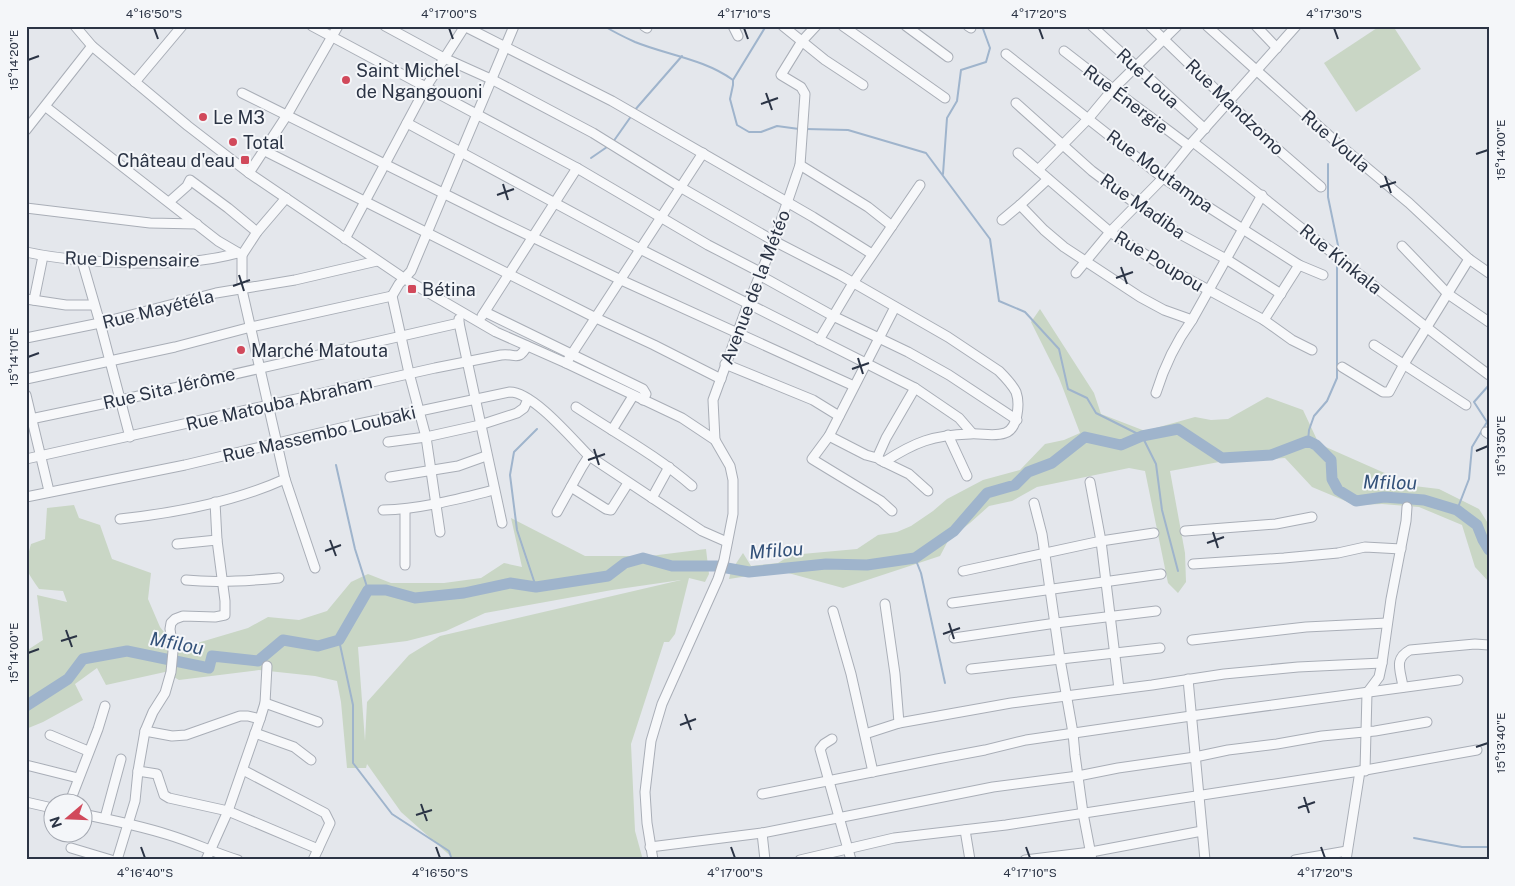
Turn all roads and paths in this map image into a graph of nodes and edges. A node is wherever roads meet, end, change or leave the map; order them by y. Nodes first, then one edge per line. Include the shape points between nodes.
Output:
1 (75, 26) edge
2 (182, 26) edge
3 (312, 26) edge
4 (338, 26) edge
5 (385, 26) edge
6 (465, 26) edge
7 (514, 26) edge
8 (733, 26) edge
9 (783, 26) edge
10 (816, 26) edge
11 (843, 26) edge
12 (906, 26) edge
13 (1092, 26) edge
14 (1150, 26) edge
15 (1178, 26) edge
16 (1207, 26) edge
17 (1256, 26) edge
18 (1296, 26) edge
19 (738, 36) dead end
20 (332, 37) junction
21 (1164, 40) junction
22 (802, 41) junction
23 (92, 46) junction
24 (506, 48) junction
25 (1277, 48) junction
26 (1064, 50) dead end
27 (1006, 54) dead end
28 (948, 57) dead end
29 (444, 58) junction
30 (1137, 67) junction
31 (1257, 72) junction
32 (492, 80) junction
33 (135, 82) junction
34 (863, 86) dead end
35 (426, 87) junction
36 (1113, 89) junction
37 (242, 92) dead end
38 (945, 98) dead end
39 (1016, 103) dead end
40 (1229, 103) junction
41 (46, 106) junction
42 (477, 113) junction
43 (287, 115) junction
44 (1088, 119) junction
45 (407, 123) junction
46 (1205, 129) junction
47 (26, 130) edge
48 (1191, 144) junction
49 (1063, 145) junction
50 (265, 151) junction
51 (462, 153) junction
52 (1018, 153) dead end
53 (703, 154) junction
54 (385, 163) junction
55 (800, 165) junction
56 (577, 168) junction
57 (1038, 170) junction
58 (249, 173) junction
59 (1163, 178) junction
60 (1048, 179) junction
61 (920, 185) dead end
62 (680, 187) junction
63 (1321, 187) dead end
64 (443, 194) junction
65 (1262, 195) junction
66 (286, 198) junction
67 (366, 201) junction
68 (169, 202) junction
69 (555, 203) junction
70 (788, 203) junction
71 (1136, 204) junction
72 (1020, 206) junction
73 (26, 208) edge
74 (662, 217) junction
75 (1002, 220) dead end
76 (198, 224) junction
77 (892, 226) junction
78 (1242, 229) junction
79 (257, 232) junction
80 (1110, 232) junction
81 (428, 234) junction
82 (534, 237) junction
83 (345, 239) junction
84 (774, 241) junction
85 (1402, 246) dead end
86 (640, 249) junction
87 (26, 252) edge
88 (240, 254) junction
89 (872, 254) junction
90 (43, 256) junction
91 (1226, 259) junction
92 (1469, 259) junction
93 (82, 261) junction
94 (377, 261) junction
95 (1086, 261) junction
96 (1299, 265) junction
97 (1076, 273) dead end
98 (1489, 273) edge
99 (510, 274) junction
100 (762, 274) junction
101 (1323, 276) dead end
102 (405, 279) junction
103 (621, 280) junction
104 (853, 283) junction
105 (242, 290) junction
106 (1208, 290) junction
107 (1281, 294) junction
108 (1448, 294) junction
109 (392, 296) junction
110 (30, 300) edge
111 (748, 304) junction
112 (94, 305) junction
113 (895, 307) junction
114 (460, 311) junction
115 (485, 312) junction
116 (833, 316) junction
117 (596, 318) junction
118 (1192, 320) junction
119 (1264, 320) junction
120 (458, 322) junction
121 (1489, 322) edge
122 (100, 323) junction
123 (478, 323) junction
124 (252, 327) junction
125 (1426, 329) junction
126 (738, 334) junction
127 (400, 335) junction
128 (26, 338) edge
129 (879, 338) junction
130 (819, 340) junction
131 (1374, 345) dead end
132 (527, 346) junction
133 (1312, 350) dead end
134 (572, 354) junction
135 (110, 360) junction
136 (466, 362) junction
137 (566, 363) junction
138 (865, 363) junction
139 (725, 364) junction
140 (1404, 364) junction
141 (260, 367) junction
142 (1342, 367) dead end
143 (605, 370) junction
144 (409, 373) junction
145 (1489, 375) edge
146 (599, 379) junction
147 (721, 379) junction
148 (26, 380) edge
149 (633, 383) junction
150 (854, 386) junction
151 (915, 388) junction
152 (1156, 393) dead end
153 (630, 394) junction
154 (26, 395) edge
155 (528, 399) junction
156 (121, 400) junction
157 (474, 400) junction
158 (643, 400) junction
159 (269, 405) junction
160 (1466, 405) dead end
161 (576, 407) dead end
162 (419, 412) junction
163 (839, 416) junction
164 (29, 419) edge
165 (1017, 420) junction
166 (480, 425) junction
167 (612, 430) junction
168 (972, 433) junction
169 (948, 435) junction
170 (829, 436) junction
171 (130, 437) junction
172 (426, 437) junction
173 (715, 440) junction
174 (388, 442) dead end
175 (277, 443) junction
176 (42, 456) junction
177 (486, 456) junction
178 (590, 456) junction
179 (26, 460) edge
180 (880, 460) junction
181 (669, 467) junction
182 (431, 470) junction
183 (967, 476) dead end
184 (390, 478) dead end
185 (285, 479) junction
186 (1090, 482) dead end
187 (628, 483) junction
188 (692, 486) dead end
189 (571, 487) junction
190 (494, 490) junction
191 (49, 491) junction
192 (928, 491) dead end
193 (26, 497) edge
194 (652, 498) junction
195 (215, 502) junction
196 (436, 503) junction
197 (1034, 503) dead end
198 (1407, 508) dead end
199 (383, 510) dead end
200 (405, 510) junction
201 (892, 511) dead end
202 (557, 512) dead end
203 (1312, 517) dead end
204 (120, 519) dead end
205 (502, 523) dead end
206 (1185, 531) dead end
207 (440, 532) dead end
208 (1154, 533) dead end
209 (217, 540) junction
210 (727, 542) junction
211 (1101, 542) junction
212 (177, 544) dead end
213 (1401, 549) junction
214 (1045, 553) junction
215 (1193, 564) dead end
216 (405, 565) dead end
217 (315, 568) dead end
218 (963, 571) dead end
219 (1161, 574) dead end
220 (279, 578) dead end
221 (186, 580) dead end
222 (222, 580) junction
223 (1106, 580) junction
224 (1051, 588) junction
225 (952, 603) dead end
226 (885, 604) dead end
227 (1156, 611) dead end
228 (833, 612) dead end
229 (1110, 617) junction
230 (1056, 623) junction
231 (1387, 623) junction
232 (954, 638) dead end
233 (1192, 640) dead end
234 (1489, 646) edge
235 (1160, 648) dead end
236 (1115, 652) junction
237 (1060, 659) junction
238 (1382, 663) junction
239 (267, 666) dead end
240 (971, 669) dead end
241 (1188, 679) junction
242 (1458, 680) dead end
243 (1403, 687) junction
244 (1119, 689) junction
245 (1367, 693) junction
246 (1067, 696) junction
247 (265, 702) junction
248 (106, 706) dead end
249 (1191, 716) junction
250 (260, 719) junction
251 (318, 722) dead end
252 (1427, 722) dead end
253 (900, 723) junction
254 (145, 731) junction
255 (1366, 732) junction
256 (255, 733) junction
257 (1073, 733) junction
258 (865, 734) junction
259 (50, 735) dead end
260 (832, 739) dead end
261 (1477, 750) dead end
262 (88, 752) junction
263 (1195, 757) junction
264 (121, 758) dead end
265 (311, 760) dead end
266 (26, 765) edge
267 (243, 770) junction
268 (138, 771) junction
269 (1363, 771) junction
270 (873, 772) junction
271 (1078, 776) junction
272 (78, 778) junction
273 (829, 780) junction
274 (72, 794) edge
275 (762, 794) dead end
276 (1199, 796) junction
277 (26, 802) edge
278 (42, 806) edge
279 (228, 811) junction
280 (1083, 813) junction
281 (92, 816) edge
282 (838, 817) junction
283 (105, 818) junction
284 (128, 824) junction
285 (965, 830) junction
286 (1202, 831) junction
287 (762, 833) junction
288 (650, 847) junction
289 (71, 848) dead end
290 (847, 848) junction
291 (318, 849) junction
292 (208, 856) edge
293 (1091, 856) edge
294 (1346, 856) edge
295 (111, 860) edge
296 (116, 860) edge
297 (238, 860) edge
298 (313, 860) edge
299 (653, 860) edge
300 (765, 860) edge
301 (800, 860) edge
302 (851, 860) edge
303 (970, 860) edge
304 (1024, 860) edge
305 (1205, 860) edge
306 (1294, 860) edge

1 - 23 street
2 - 33 street
3 - 20 street
4 - 20 street
5 - 29 street
6 - 24 street
6 - 29 street
7 - 24 street
8 - 19 street
9 - 22 street
10 - 22 street, Avenue de la Météo
11 - 38 street
12 - 28 street
13 - 30 street, Rue Loua
14 - 21 street, Rue Mandzomo
15 - 21 street
16 - 31 street, Rue Voula
17 - 25 street
18 - 25 street
20 - 35 street
20 - 43 street
21 - 30 street
21 - 40 street, Rue Mandzomo
22 - 34 street
22 - 55 street, Avenue de la Météo via 781,75 801,87 805,94
23 - 33 street
23 - 41 street
24 - 32 street
24 - 53 street via 612,101
25 - 31 street
26 - 36 street, Rue Énergie
27 - 44 street, Rue Moutampa
29 - 32 street
29 - 35 street
30 - 36 street
30 - 46 street, Rue Loua
31 - 40 street
31 - 92 street, Rue Voula
32 - 42 street
32 - 62 street via 593,133
33 - 58 street
35 - 42 street
35 - 45 street
36 - 44 street
36 - 48 street, Rue Énergie
37 - 43 street
39 - 49 street, Rue Madiba
40 - 46 street
40 - 63 street, Rue Mandzomo
41 - 47 street
41 - 68 street
42 - 51 street
42 - 56 street
43 - 50 street
43 - 54 street
44 - 49 street
44 - 59 street, Rue Moutampa
45 - 51 street
45 - 54 street
46 - 48 street
48 - 59 street
48 - 65 street, Rue Kinkala
49 - 57 street
49 - 71 street, Rue Madiba
50 - 58 street
50 - 67 street
51 - 64 street
51 - 69 street
52 - 57 street, Rue Poupou
53 - 62 street
53 - 70 street
54 - 64 street
54 - 67 street
55 - 70 street, Avenue de la Météo
55 - 77 street via 868,207
56 - 69 street
56 - 74 street
57 - 60 street, Rue Poupou
58 - 66 street
59 - 71 street
59 - 78 street, Rue Moutampa
60 - 72 street
60 - 80 street, Rue Poupou
61 - 77 street
62 - 74 street
62 - 84 street
64 - 81 street
64 - 82 street
65 - 78 street
65 - 125 street, Rue Kinkala
66 - 79 street
66 - 83 street
67 - 81 street
67 - 83 street
68 - 76 street
68 - 79 street via 190,180
69 - 82 street
69 - 86 street
70 - 84 street, Avenue de la Météo
70 - 89 street
71 - 80 street
71 - 91 street, Rue Madiba via 1180,234
72 - 75 street
72 - 95 street via 1051,236
73 - 76 street via 150,223
74 - 86 street
74 - 100 street
76 - 88 street
77 - 89 street
78 - 91 street
78 - 96 street, Rue Moutampa
79 - 88 street
80 - 95 street
80 - 106 street, Rue Poupou
81 - 99 street
81 - 102 street
82 - 99 street
82 - 103 street
83 - 94 street
84 - 100 street, Avenue de la Météo
84 - 104 street
85 - 108 street
86 - 103 street
86 - 111 street
87 - 90 street, Rue Dispensaire
88 - 93 street, Rue Dispensaire via 198,262
88 - 105 street
89 - 104 street
90 - 93 street, Rue Dispensaire
90 - 110 street
91 - 106 street
91 - 107 street, Rue Madiba
92 - 98 street, Rue Voula
92 - 108 street
93 - 112 street
94 - 102 street
94 - 105 street, Rue Mayétéla
95 - 97 street
95 - 118 street via 1156,306
96 - 101 street, Rue Moutampa
96 - 107 street
99 - 115 street
99 - 117 street
100 - 111 street, Avenue de la Météo
100 - 116 street
102 - 109 street
102 - 114 street
103 - 117 street
103 - 126 street
104 - 113 street
104 - 116 street
105 - 122 street, Rue Mayétéla
105 - 124 street
106 - 118 street
106 - 119 street, Rue Poupou
107 - 119 street
108 - 121 street
108 - 125 street
109 - 124 street
109 - 127 street
110 - 112 street
111 - 126 street, Avenue de la Météo
111 - 130 street
112 - 122 street
113 - 129 street
113 - 165 street via 948,337 1005,377 1017,394
114 - 120 street
114 - 123 street
115 - 123 street
115 - 134 street
116 - 129 street
116 - 130 street
117 - 134 street
117 - 147 street
118 - 152 street via 1163,372
119 - 133 street, Rue Poupou
120 - 127 street, Rue Sita Jérôme
120 - 136 street
122 - 128 street, Rue Mayétéla
122 - 135 street
123 - 132 street
124 - 135 street
124 - 141 street
125 - 140 street
125 - 145 street, Rue Kinkala
126 - 139 street, Avenue de la Météo
126 - 150 street
127 - 141 street, Rue Sita Jérôme
127 - 144 street
129 - 138 street
129 - 165 street via 950,375
130 - 138 street
131 - 140 street
132 - 136 street, Rue Matouba Abraham via 522,355 501,354
132 - 137 street
134 - 137 street
134 - 143 street
135 - 148 street
135 - 156 street
136 - 144 street, Rue Matouba Abraham
136 - 157 street
137 - 146 street
138 - 150 street
138 - 151 street
139 - 147 street, Avenue de la Météo
139 - 163 street via 813,400
140 - 142 street via 1386,393
140 - 160 street
141 - 156 street, Rue Sita Jérôme
141 - 159 street
143 - 146 street
143 - 149 street
144 - 159 street, Rue Matouba Abraham
144 - 162 street
146 - 153 street
147 - 173 street, Avenue de la Météo via 713,400
149 - 153 street
149 - 158 street via 646,391
150 - 163 street
151 - 168 street via 959,418
151 - 180 street via 886,438
153 - 158 street
153 - 167 street
154 - 164 street
155 - 157 street, Rue Massembo Loubaki via 510,392
155 - 166 street via 518,414
155 - 178 street, Rue Massembo Loubaki via 554,418
156 - 164 street, Rue Sita Jérôme
156 - 171 street
157 - 162 street, Rue Massembo Loubaki
157 - 166 street
158 - 173 street via 682,418
159 - 171 street, Rue Matouba Abraham
159 - 175 street
161 - 167 street
162 - 172 street
162 - 175 street, Rue Massembo Loubaki
163 - 170 street
164 - 176 street
165 - 168 street via 1004,434
166 - 172 street
166 - 177 street
167 - 181 street
168 - 169 street
169 - 180 street via 913,444
169 - 183 street
170 - 180 street
170 - 201 street via 812,458 881,500
171 - 176 street, Rue Matouba Abraham
172 - 174 street
172 - 182 street
173 - 210 street via 730,466 733,480 733,514
175 - 185 street
175 - 191 street, Rue Massembo Loubaki via 120,479
176 - 179 street, Rue Matouba Abraham
176 - 191 street
177 - 182 street via 458,466
177 - 190 street
178 - 187 street, Rue Massembo Loubaki
178 - 189 street
180 - 192 street via 909,474
181 - 188 street
181 - 194 street
182 - 184 street
182 - 196 street
185 - 195 street
185 - 217 street
186 - 211 street
187 - 189 street via 611,510
187 - 194 street, Rue Massembo Loubaki
189 - 202 street
190 - 196 street
190 - 205 street
191 - 193 street, Rue Massembo Loubaki
194 - 210 street, Rue Massembo Loubaki via 702,531
195 - 204 street
195 - 209 street
196 - 200 street
196 - 207 street
197 - 214 street
198 - 213 street
199 - 200 street
200 - 216 street
203 - 206 street via 1276,524
208 - 211 street
209 - 212 street
209 - 222 street
210 - 288 street via 718,579 662,704 650,741 645,792
211 - 214 street
211 - 223 street
213 - 215 street via 1364,547 1338,553
213 - 231 street
214 - 218 street
214 - 224 street
219 - 223 street
220 - 222 street
221 - 222 street
222 - 254 street via 225,615 215,618 183,616 171,623 171,672 165,692
223 - 224 street
223 - 229 street
224 - 225 street
224 - 230 street
226 - 253 street
227 - 229 street
228 - 258 street
229 - 230 street
229 - 236 street
230 - 232 street
230 - 237 street
231 - 233 street via 1306,627
231 - 238 street
234 - 243 street via 1475,644 1410,650 1400,660
235 - 236 street
236 - 237 street
236 - 244 street
237 - 240 street
237 - 246 street
238 - 241 street via 1298,667
238 - 245 street via 1379,677
239 - 247 street
241 - 244 street
241 - 249 street
242 - 243 street
243 - 245 street
244 - 246 street
245 - 249 street
245 - 255 street
246 - 253 street
246 - 257 street
247 - 250 street
247 - 251 street
248 - 262 street
249 - 257 street
249 - 263 street
250 - 254 street via 240,716 186,735
250 - 256 street
252 - 255 street
253 - 258 street
254 - 268 street
255 - 263 street
255 - 269 street
256 - 265 street via 294,747
256 - 267 street
257 - 270 street
257 - 271 street
258 - 270 street
259 - 262 street
260 - 273 street via 820,749
261 - 269 street
262 - 272 street
263 - 271 street
263 - 276 street
264 - 283 street
266 - 272 street
267 - 279 street
267 - 291 street via 325,813 330,823
268 - 279 street via 157,774 164,795 169,798
268 - 284 street via 136,801
269 - 276 street
269 - 294 street
270 - 273 street
271 - 280 street
271 - 282 street via 985,789
272 - 274 street
273 - 275 street
273 - 282 street
276 - 280 street
276 - 286 street
277 - 278 street
279 - 291 street
279 - 292 street
280 - 285 street
280 - 293 street
281 - 283 street
282 - 287 street
282 - 290 street
283 - 284 street
284 - 292 street via 171,835
284 - 296 street
285 - 290 street via 894,838
285 - 303 street
286 - 293 street
286 - 305 street
287 - 288 street
287 - 300 street
288 - 299 street
289 - 295 street
290 - 301 street
290 - 302 street
291 - 298 street
292 - 297 street
293 - 304 street
294 - 306 street

